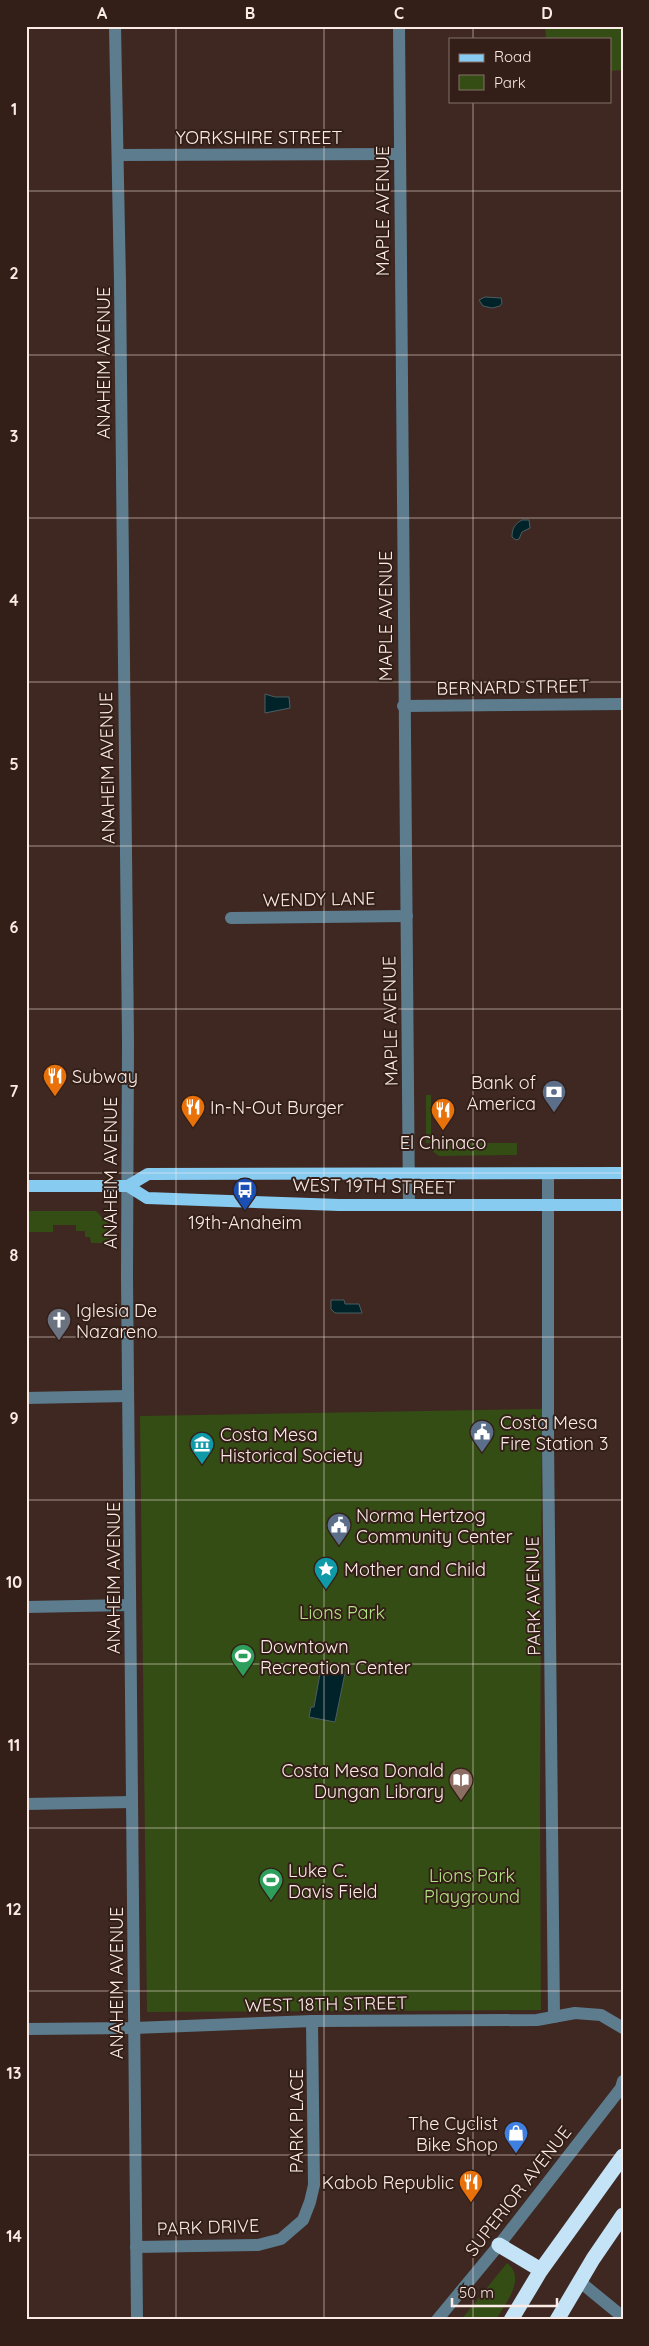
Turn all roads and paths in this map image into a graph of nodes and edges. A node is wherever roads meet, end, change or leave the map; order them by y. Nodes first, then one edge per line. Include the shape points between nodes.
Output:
1 (115, 26) edge
2 (399, 26) edge
3 (399, 154) junction
4 (118, 155) junction
5 (623, 704) edge
6 (403, 706) junction
7 (407, 916) junction
8 (231, 918) dead end
9 (623, 1173) edge
10 (409, 1174) junction
11 (548, 1174) junction
12 (26, 1186) edge
13 (128, 1186) junction
14 (410, 1205) junction
15 (548, 1205) junction
16 (623, 1205) edge
17 (128, 1396) junction
18 (26, 1398) edge
19 (130, 1605) junction
20 (26, 1607) edge
21 (132, 1802) junction
22 (26, 1804) edge
23 (554, 2017) junction
24 (312, 2020) junction
25 (134, 2028) junction
26 (623, 2028) edge
27 (26, 2030) edge
28 (622, 2085) edge
29 (623, 2156) edge
30 (623, 2216) edge
31 (303, 2220) joint
32 (499, 2245) junction
33 (136, 2247) junction
34 (541, 2270) junction
35 (579, 2281) junction
36 (623, 2317) edge
37 (136, 2320) edge
38 (437, 2320) edge
39 (511, 2320) edge
40 (557, 2320) edge

1 - 4 street, ANAHEIM AVENUE
2 - 3 street, MAPLE AVENUE
3 - 4 street, YORKSHIRE STREET
3 - 6 street, MAPLE AVENUE
4 - 13 street, ANAHEIM AVENUE
5 - 6 street, BERNARD STREET
6 - 7 street, MAPLE AVENUE
7 - 8 street, WENDY LANE
7 - 10 street, MAPLE AVENUE
9 - 11 main road, WEST 19TH STREET
10 - 11 main road, WEST 19TH STREET
10 - 13 main road, WEST 19TH STREET via 148,1174
10 - 14 street, MAPLE AVENUE
11 - 15 street, PARK AVENUE
12 - 13 main road, WEST 19TH STREET
13 - 14 main road, WEST 19TH STREET via 147,1198
13 - 17 street, ANAHEIM AVENUE
14 - 15 main road, WEST 19TH STREET
15 - 16 main road, WEST 19TH STREET
15 - 23 street, PARK AVENUE
17 - 18 street
17 - 19 street, ANAHEIM AVENUE
19 - 20 street
19 - 21 street, ANAHEIM AVENUE
21 - 22 street
21 - 25 street, ANAHEIM AVENUE
23 - 24 street, WEST 18TH STREET via 537,2020
23 - 26 street, WEST 18TH STREET via 575,2013 601,2015
24 - 25 street, WEST 18TH STREET
24 - 31 street, PARK PLACE via 314,2184
25 - 27 street, WEST 18TH STREET
25 - 33 street, ANAHEIM AVENUE
28 - 32 street, SUPERIOR AVENUE
29 - 34 highway
30 - 35 highway
31 - 33 street, PARK DRIVE via 281,2238 258,2245
32 - 34 highway
32 - 38 street, SUPERIOR AVENUE
33 - 37 street, ANAHEIM AVENUE
34 - 39 highway
35 - 36 street
35 - 40 highway

